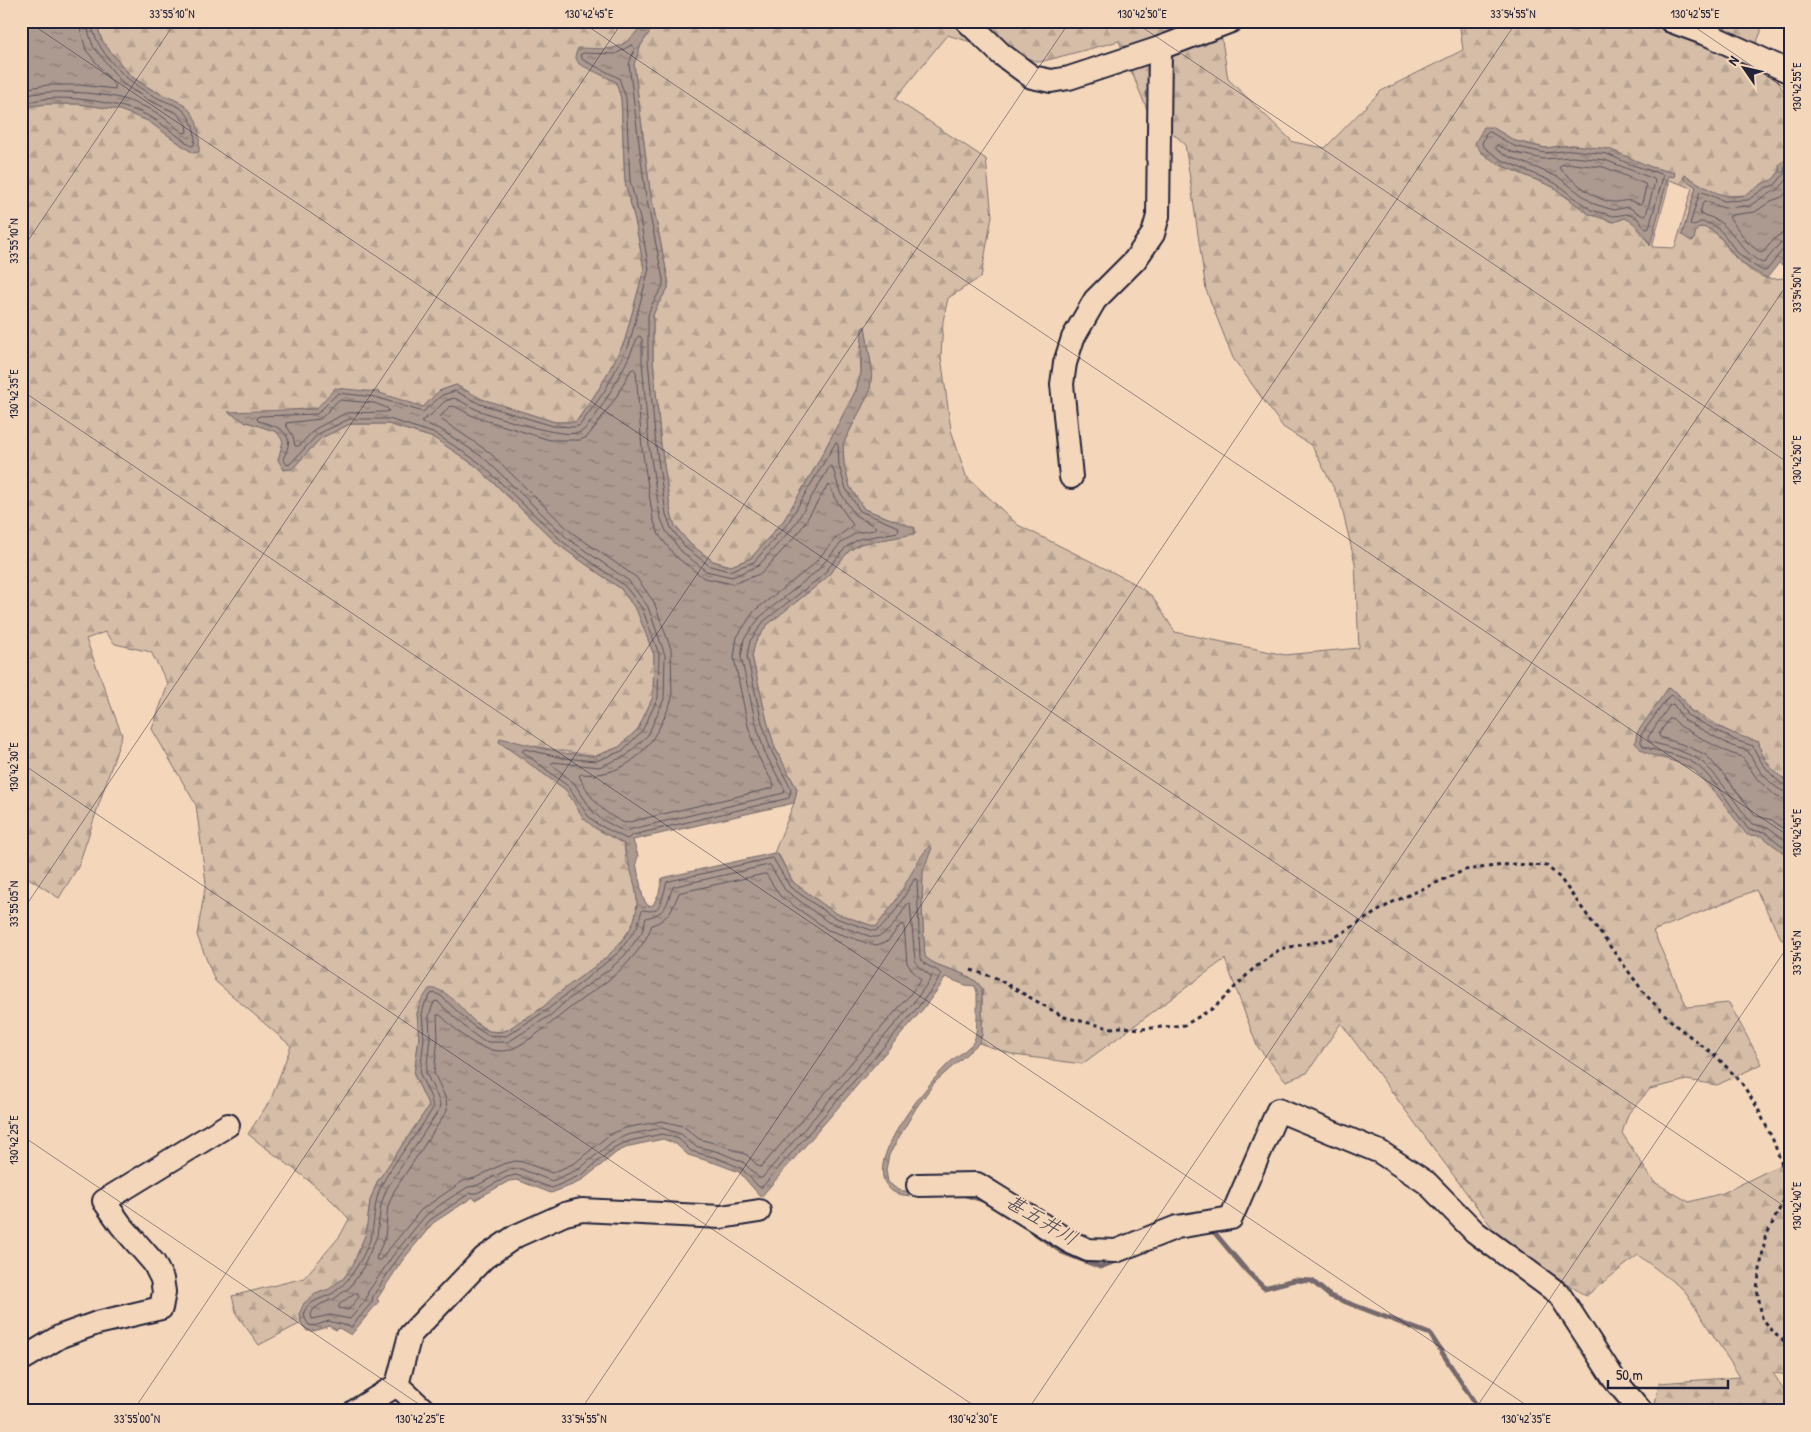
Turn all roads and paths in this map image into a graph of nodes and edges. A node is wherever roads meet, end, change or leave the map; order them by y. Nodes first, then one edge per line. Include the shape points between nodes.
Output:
1 (967, 21) edge
2 (1231, 21) edge
3 (1671, 21) edge
4 (1160, 48) junction
5 (1790, 72) edge
6 (1071, 477) dead end
7 (971, 970) dead end
8 (228, 1125) dead end
9 (918, 1185) dead end
10 (759, 1211) dead end
11 (1790, 1345) edge
12 (21, 1360) edge
13 (397, 1385) junction
14 (355, 1411) edge
15 (424, 1411) edge
16 (1641, 1411) edge

1 - 4 street via 1001,54 1032,77 1051,81
2 - 4 street
3 - 5 street
4 - 6 street via 1158,216 1152,234 1135,260 1095,300 1073,338 1062,384
7 - 11 path via 996,978 1064,1017 1110,1028 1141,1029 1185,1024 1216,1007 1254,969 1280,949 1332,939 1393,902 1465,870 1511,864 1547,866 1560,878 1645,994 1675,1025 1716,1056 1741,1082 1761,1116 1785,1173 1784,1200 1765,1238 1757,1288 1762,1318 1776,1336
8 - 12 street via 104,1201 154,1263 162,1279 161,1308 97,1323 61,1336
9 - 16 street via 977,1184 1070,1242 1088,1250 1116,1251 1177,1227 1231,1218 1278,1110 1380,1152 1427,1184 1475,1232 1558,1294 1614,1379
10 - 13 street via 722,1217 582,1210 564,1214 516,1236 484,1258 410,1335
13 - 14 street
13 - 15 street

